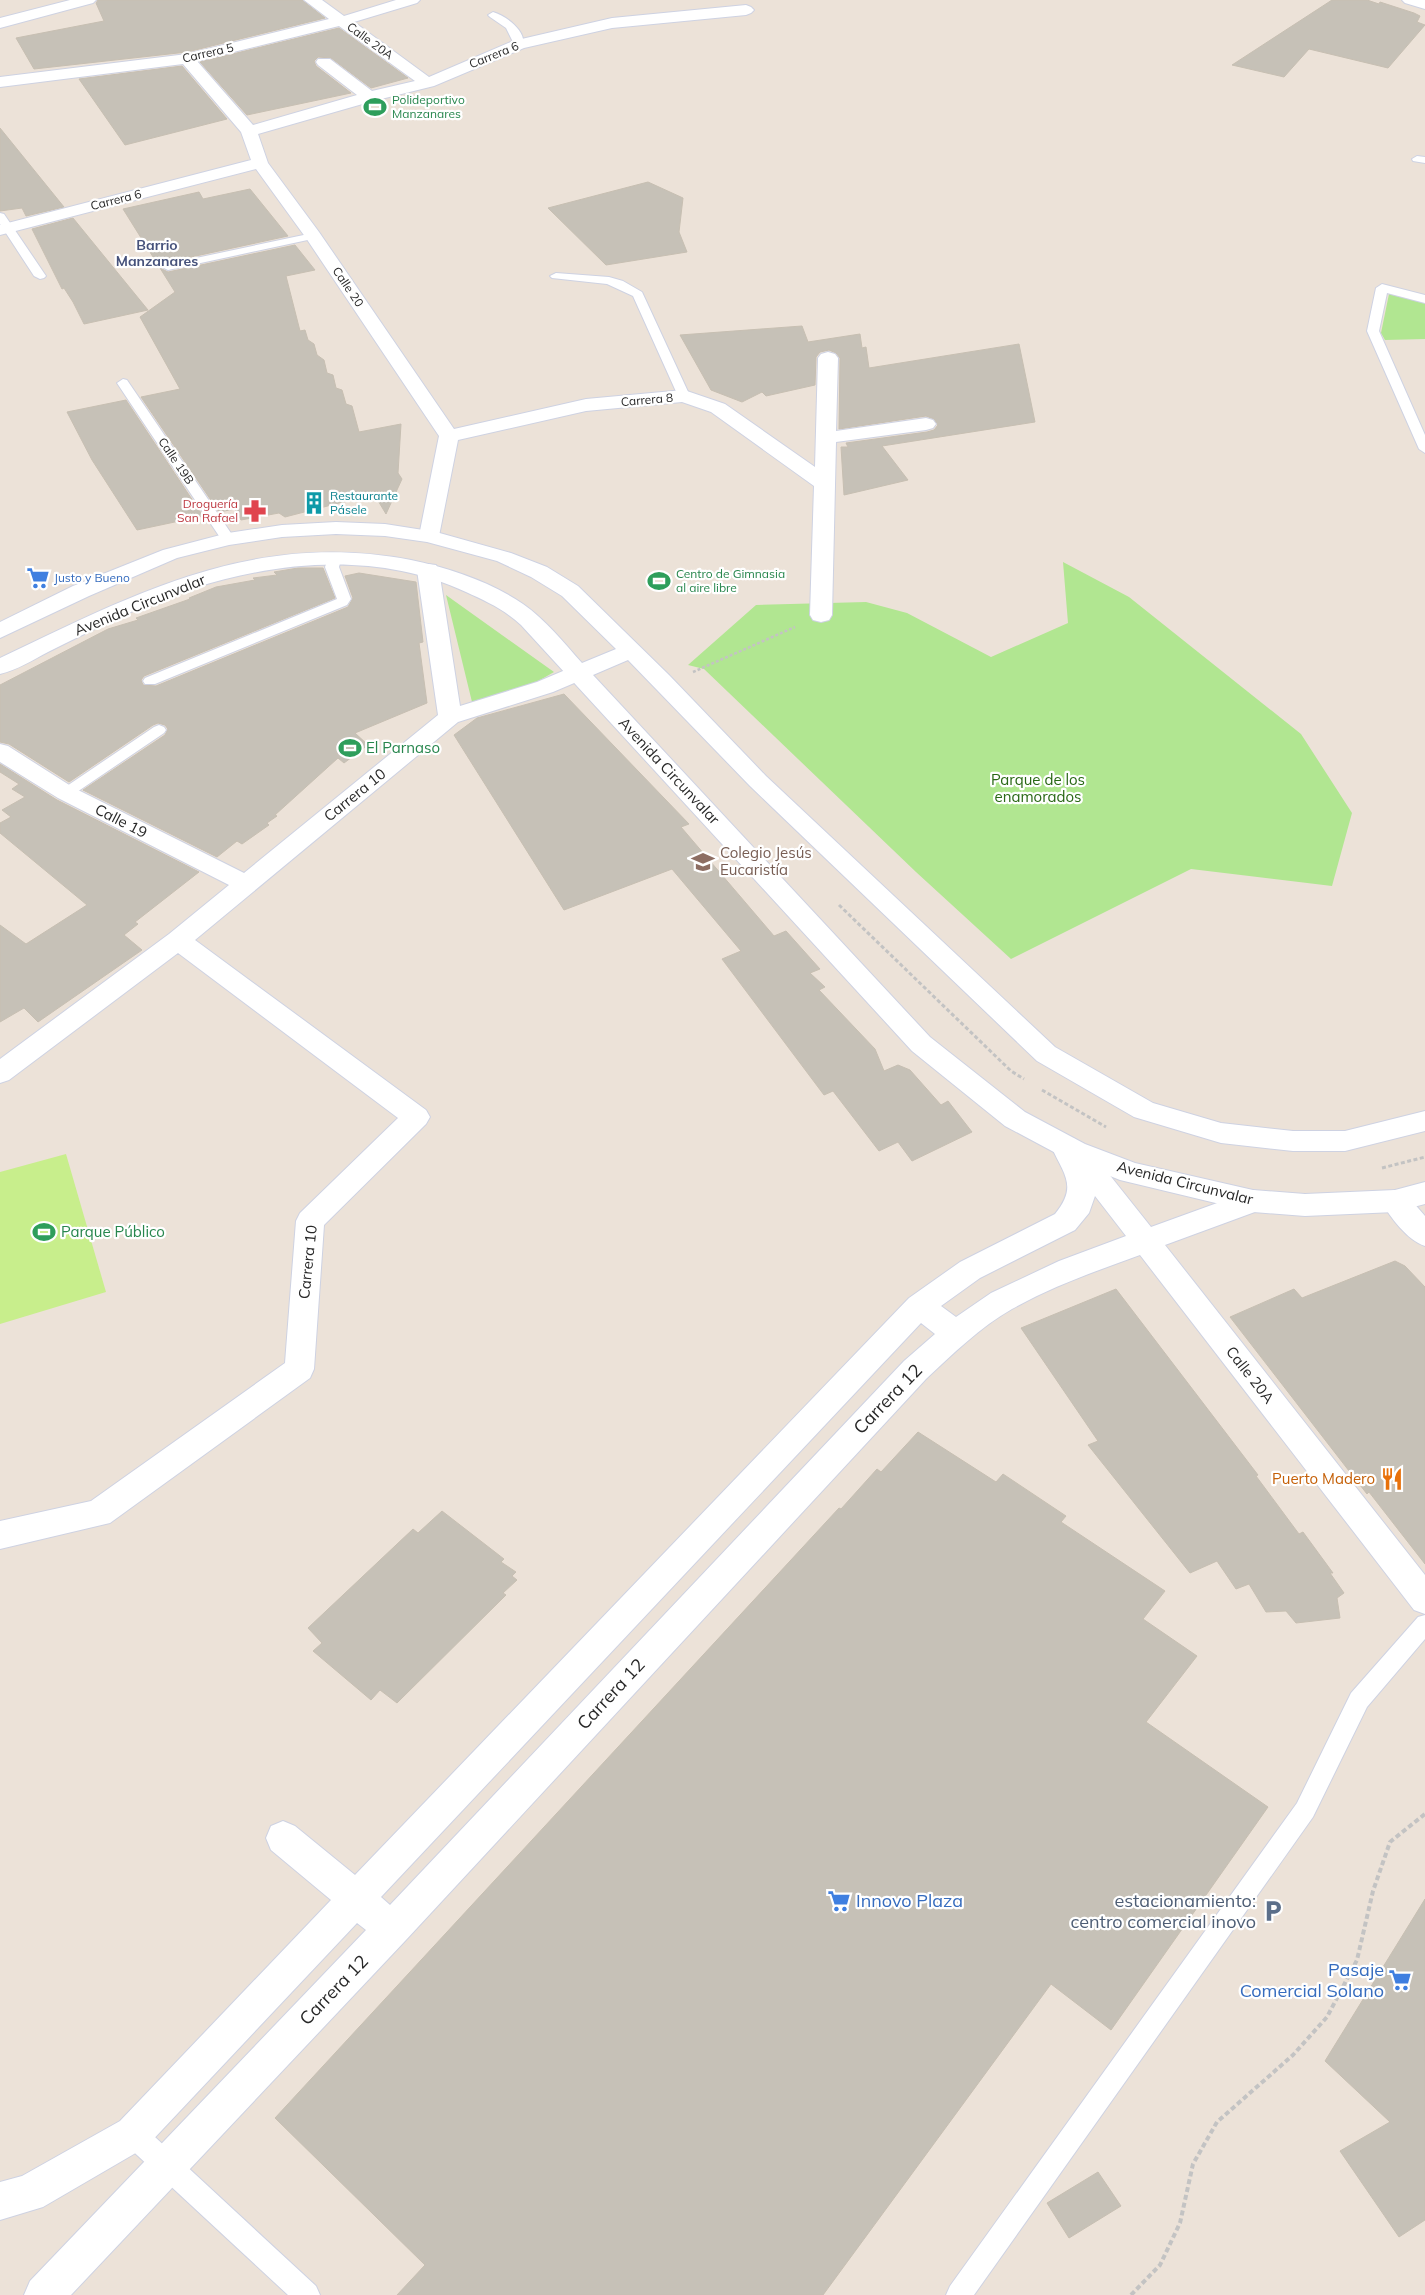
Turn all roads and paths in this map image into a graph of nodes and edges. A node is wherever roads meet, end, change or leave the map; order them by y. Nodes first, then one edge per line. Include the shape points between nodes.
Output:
1 (88, 0) edge
2 (312, 0) edge
3 (412, 0) edge
4 (1410, 0) edge
5 (1425, 4) edge
6 (746, 10) dead end
7 (493, 15) dead end
8 (342, 21) junction
9 (0, 23) edge
10 (520, 44) junction
11 (187, 59) junction
12 (324, 62) dead end
13 (0, 82) edge
14 (428, 83) junction
15 (369, 97) junction
16 (249, 131) junction
17 (260, 163) junction
18 (3, 225) edge
19 (313, 236) junction
20 (168, 267) dead end
21 (40, 276) dead end
22 (556, 276) dead end
23 (1425, 299) edge
24 (828, 358) dead end
25 (123, 384) dead end
26 (684, 396) junction
27 (926, 424) dead end
28 (449, 436) junction
29 (825, 438) junction
30 (1425, 449) edge
31 (824, 483) junction
32 (429, 536) junction
33 (228, 539) junction
34 (334, 559) junction
35 (428, 570) junction
36 (821, 615) joint
37 (0, 630) edge
38 (630, 651) junction
39 (0, 667) edge
40 (578, 673) junction
41 (661, 680) junction
42 (150, 681) dead end
43 (450, 718) junction
44 (159, 730) dead end
45 (0, 751) edge
46 (66, 793) junction
47 (246, 884) junction
48 (178, 940) junction
49 (0, 1073) edge
50 (1425, 1121) edge
51 (1070, 1148) junction
52 (1425, 1193) edge
53 (1253, 1201) junction
54 (1395, 1201) junction
55 (1425, 1235) edge
56 (1146, 1242) junction
57 (919, 1306) junction
58 (956, 1333) junction
59 (0, 1535) edge
60 (1425, 1600) edge
61 (1425, 1624) edge
62 (1425, 1814) edge
63 (283, 1838) dead end
64 (355, 1899) junction
65 (392, 1929) junction
66 (132, 2134) junction
67 (167, 2165) junction
68 (0, 2201) edge
69 (44, 2295) edge
70 (307, 2295) edge
71 (960, 2295) edge
72 (1131, 2295) edge

1 - 9 street
2 - 8 street, Calle 20A
3 - 8 street, Carrera 5
4 - 5 street
6 - 10 street, Carrera 6 via 612,24
7 - 10 lane via 516,31
8 - 11 street, Carrera 5
8 - 14 street, Calle 20A
10 - 14 street, Carrera 6
11 - 13 street, Carrera 5
11 - 16 street, Calle 20
12 - 15 street
14 - 15 street, Carrera 6
15 - 16 street, Carrera 6
16 - 17 street, Calle 20
17 - 18 street, Carrera 6
17 - 19 street, Calle 20
18 - 21 lane
19 - 20 lane
19 - 28 street, Calle 20
22 - 26 lane via 610,280 626,284 638,294
23 - 30 lane via 1382,288 1373,332
24 - 29 street
25 - 33 lane, Calle 19B
26 - 28 street, Carrera 8 via 586,405
26 - 31 street, Carrera 8 via 718,408
27 - 29 street
28 - 32 street
29 - 31 street
31 - 36 street
32 - 33 street via 336,528
32 - 38 street via 504,557 539,572 570,592
33 - 37 street via 170,554
34 - 35 street, Avenida Circunvalar via 376,561
34 - 39 street, Avenida Circunvalar via 245,567 201,578 109,615
34 - 42 lane via 332,567 344,599 342,602
35 - 40 street, Avenida Circunvalar via 471,585 516,609
35 - 43 street
36 - 41 path via 704,668
38 - 40 street, Carrera 10
38 - 41 street
40 - 43 street, Carrera 10
40 - 51 street, Avenida Circunvalar via 920,1044 1015,1119
41 - 50 street via 758,780 1046,1054 1144,1110 1221,1134 1293,1142 1345,1142
43 - 47 street, Carrera 10
44 - 46 lane
45 - 46 street, Calle 19
46 - 47 street, Calle 19
47 - 48 street, Carrera 10
48 - 49 street, Carrera 10
48 - 59 street, Carrera 10 via 416,1117 310,1221 299,1369 99,1513
51 - 53 street, Avenida Circunvalar via 1130,1173
51 - 56 street, Calle 20A
51 - 57 street via 1083,1185 1079,1205 1065,1222 970,1270
52 - 54 street, Avenida Circunvalar
53 - 54 street, Avenida Circunvalar via 1304,1205
53 - 56 street, Carrera 12
54 - 55 street
56 - 58 street, Carrera 12 via 1070,1269 1001,1301
56 - 60 street, Calle 20A
57 - 58 street
57 - 64 street
58 - 65 street, Carrera 12 via 901,1385
61 - 71 lane via 1359,1700 1305,1810
62 - 72 path via 1390,1842 1373,1891 1357,1960 1327,2017 1292,2055 1217,2122 1193,2164 1180,2223 1160,2265
63 - 64 street
64 - 65 street
64 - 66 street
65 - 67 street, Carrera 12
66 - 67 lane
66 - 68 street via 29,2193
67 - 69 street, Carrera 12
67 - 70 lane

